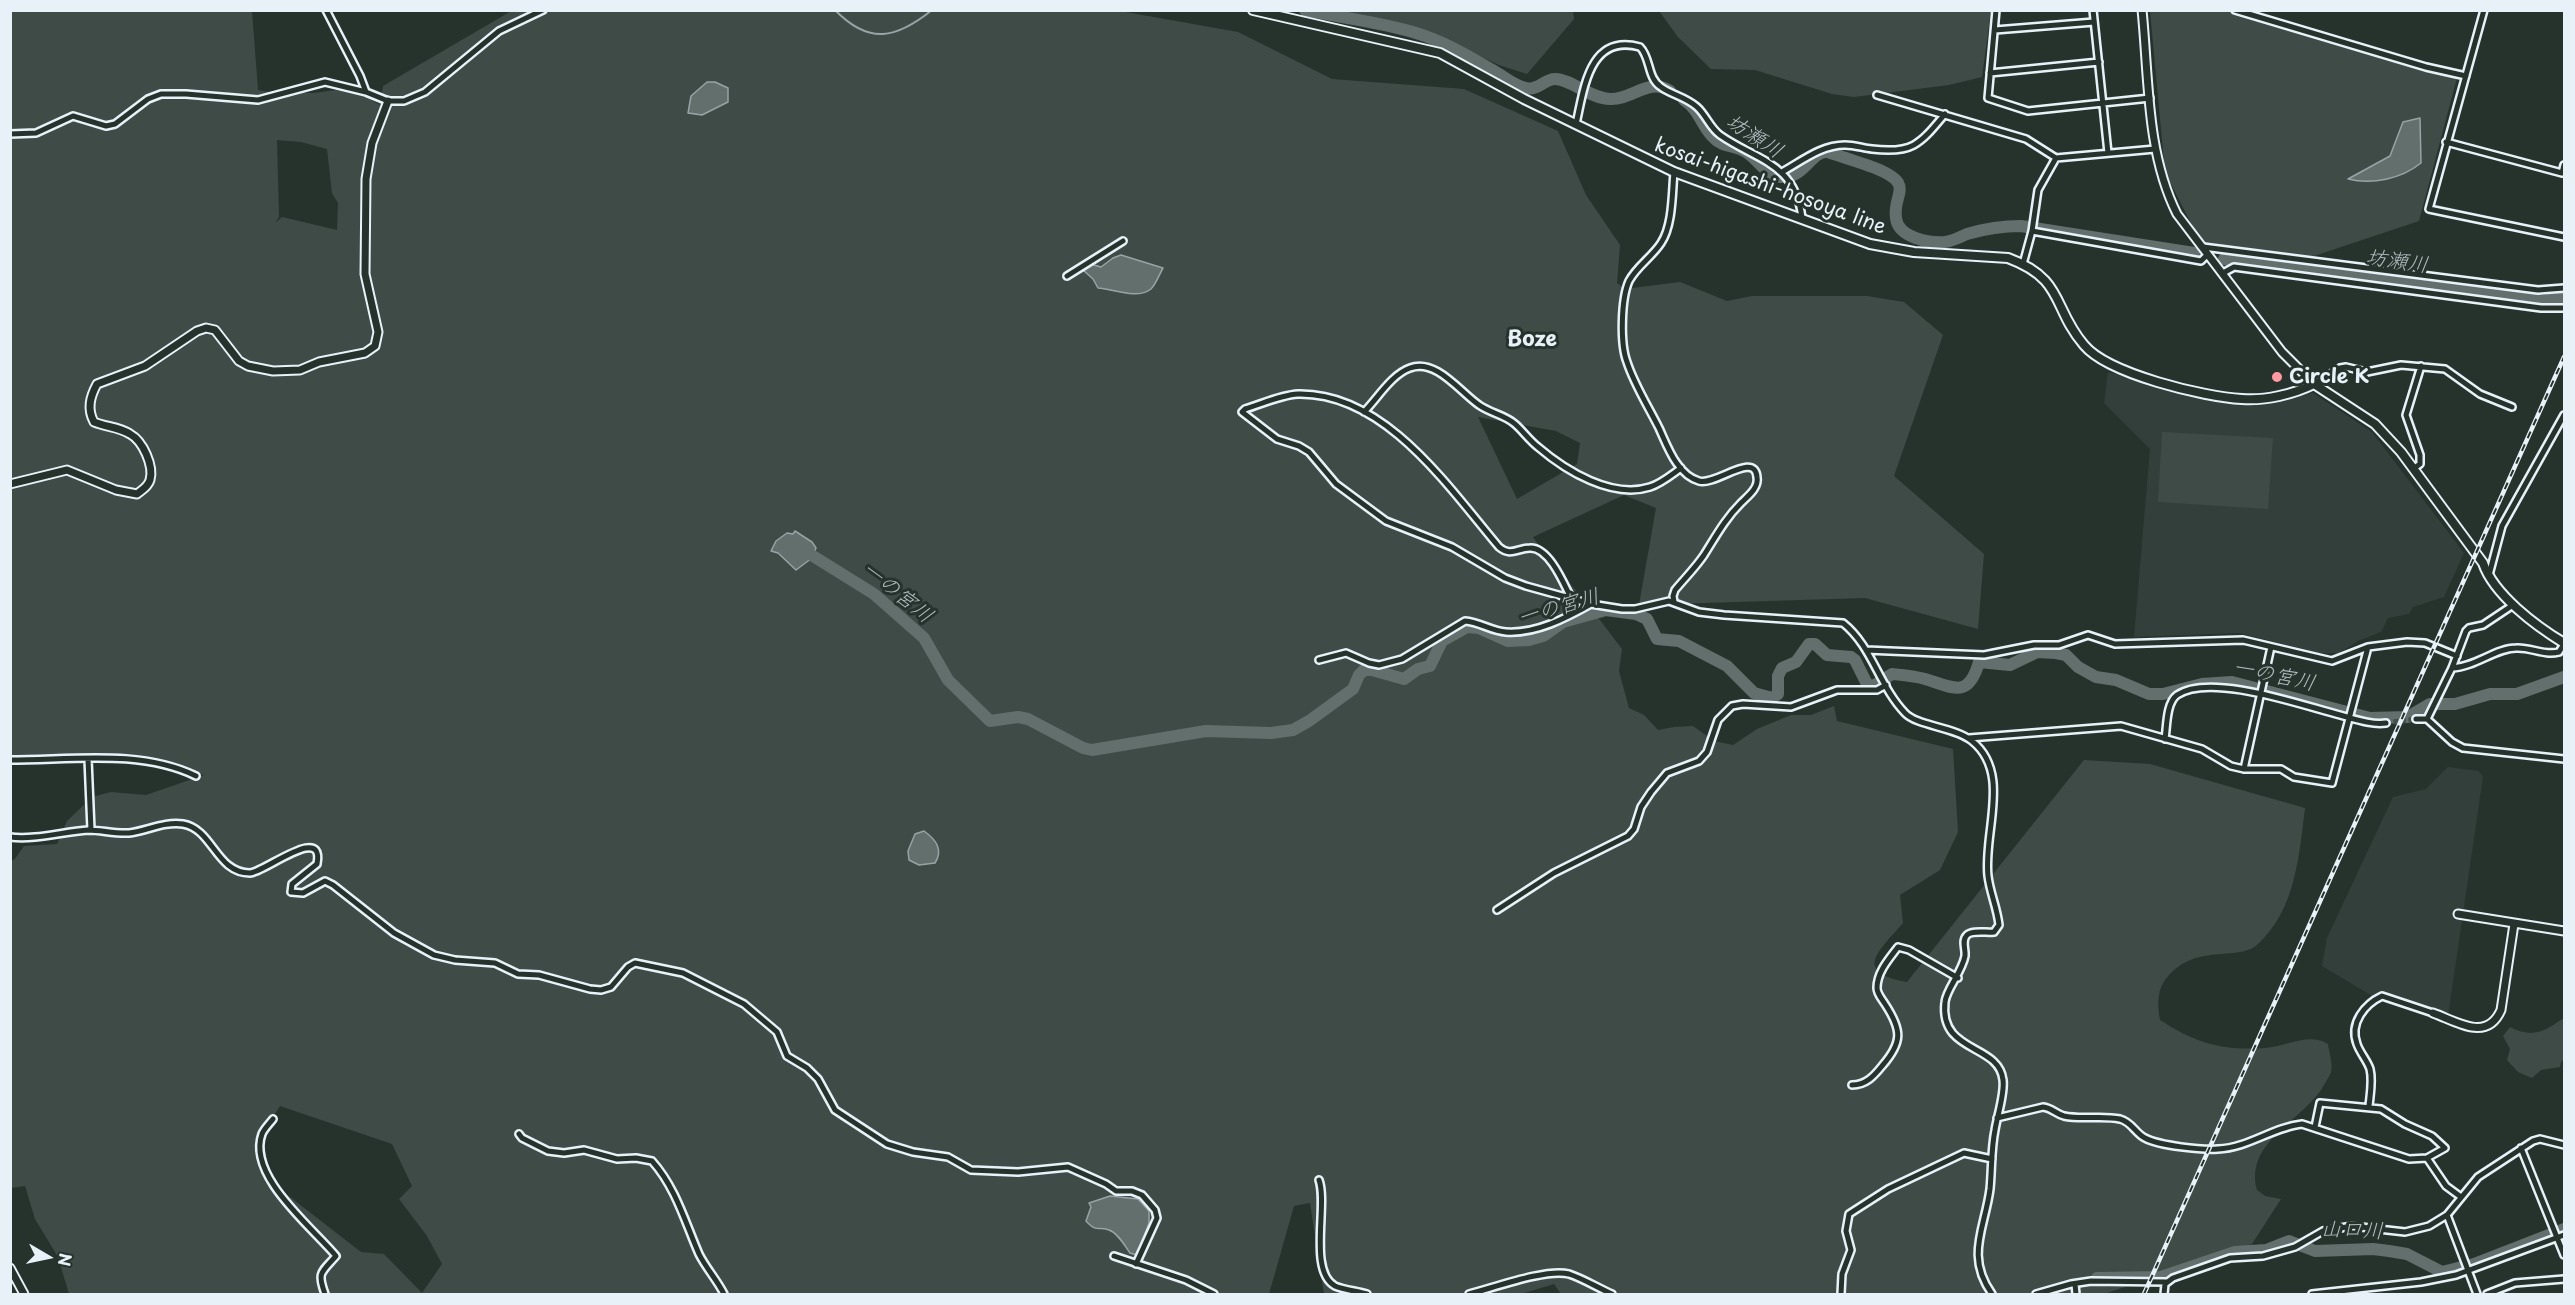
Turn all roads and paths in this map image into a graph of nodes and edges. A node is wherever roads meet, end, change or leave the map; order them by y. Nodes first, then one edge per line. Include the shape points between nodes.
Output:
1 (326, 10) edge
2 (543, 10) edge
3 (1253, 10) edge
4 (1996, 10) edge
5 (2093, 10) edge
6 (2142, 10) edge
7 (2235, 10) edge
8 (2484, 10) edge
9 (2094, 22) junction
10 (1995, 30) junction
11 (2099, 62) junction
12 (1990, 73) junction
13 (2466, 76) junction
14 (366, 92) junction
15 (1877, 95) dead end
16 (2150, 98) junction
17 (388, 101) junction
18 (2103, 103) junction
19 (1945, 114) junction
20 (1576, 124) junction
21 (10, 134) edge
22 (2446, 142) junction
23 (2155, 149) junction
24 (2108, 153) junction
25 (2056, 158) junction
26 (2565, 165) edge
27 (1674, 172) junction
28 (1782, 172) junction
29 (1802, 218) junction
30 (2032, 231) junction
31 (2565, 237) edge
32 (1123, 241) dead end
33 (2203, 247) junction
34 (2208, 254) junction
35 (2023, 264) junction
36 (2223, 273) junction
37 (1067, 276) dead end
38 (2565, 288) edge
39 (2565, 308) edge
40 (2421, 366) junction
41 (2313, 384) junction
42 (2512, 406) dead end
43 (1364, 412) junction
44 (2565, 415) edge
45 (1681, 468) junction
46 (2413, 469) junction
47 (10, 484) edge
48 (2489, 575) junction
49 (1571, 598) junction
50 (1674, 602) junction
51 (1591, 604) junction
52 (2513, 605) junction
53 (2565, 643) edge
54 (2271, 647) junction
55 (2368, 647) junction
56 (1866, 650) junction
57 (2457, 656) junction
58 (1319, 660) dead end
59 (2452, 668) junction
60 (1886, 685) junction
61 (2261, 694) junction
62 (2348, 718) junction
63 (2416, 719) tunnel mouth
64 (2427, 719) junction
65 (2386, 723) tunnel mouth
66 (1969, 738) junction
67 (2165, 739) junction
68 (88, 759) junction
69 (2565, 759) edge
70 (10, 760) edge
71 (2244, 770) junction
72 (196, 776) dead end
73 (91, 830) junction
74 (10, 837) edge
75 (1497, 910) dead end
76 (2458, 914) dead end
77 (2514, 924) junction
78 (2565, 931) edge
79 (1958, 978) junction
80 (2433, 1013) joint
81 (1852, 1085) dead end
82 (2369, 1106) junction
83 (1997, 1118) junction
84 (273, 1119) dead end
85 (2315, 1127) junction
86 (519, 1134) dead end
87 (2565, 1145) edge
88 (2521, 1149) junction
89 (2427, 1158) junction
90 (1992, 1159) junction
91 (1319, 1180) dead end
92 (2461, 1197) junction
93 (2447, 1215) junction
94 (2565, 1235) edge
95 (2557, 1237) junction
96 (2565, 1255) edge
97 (1114, 1256) dead end
98 (1136, 1264) junction
99 (10, 1268) edge
100 (2468, 1270) junction
101 (2565, 1279) edge
102 (2171, 1281) junction
103 (2075, 1284) junction
104 (24, 1294) edge
105 (325, 1294) edge
106 (724, 1294) edge
107 (1214, 1294) edge
108 (1367, 1294) edge
109 (1469, 1294) edge
110 (1612, 1294) edge
111 (1841, 1294) edge
112 (1992, 1294) edge
113 (2036, 1294) edge
114 (2076, 1294) edge
115 (2164, 1294) edge
116 (2312, 1294) edge
117 (2477, 1294) edge
118 (2487, 1294) edge

1 - 14 street
2 - 17 street via 499,31 425,92 404,101
3 - 20 main road, kosai-higashi-hosoya line via 1440,53
4 - 10 street
5 - 9 street
6 - 16 street
7 - 13 street
8 - 13 street
9 - 10 street
9 - 11 street
10 - 12 street
11 - 12 street
11 - 18 street
12 - 18 street via 1988,98 2028,111
13 - 22 street
14 - 17 street
14 - 21 street via 325,82 258,100 161,94 115,124 106,126 73,116 36,133
15 - 19 street
16 - 18 street
16 - 23 street
17 - 47 street via 372,143 366,179 365,273 378,332 375,346 365,353 300,370 273,371 239,361 215,330 197,331 145,366 97,384 92,393 89,413 94,422 121,429 142,446 151,473 146,487 137,494 125,492 67,470
18 - 24 street
19 - 25 street via 2026,139
19 - 28 street via 1916,146 1875,150 1844,145 1825,148
20 - 27 main road, kosai-higashi-hosoya line
20 - 28 street via 1596,59 1606,50 1636,46 1644,51 1653,78 1661,87 1696,106 1714,131
22 - 26 street via 2562,173
22 - 31 street via 2429,209
23 - 24 street
23 - 33 street via 2165,189 2177,214
24 - 25 street
25 - 30 street via 2038,190
27 - 29 main road, kosai-higashi-hosoya line
27 - 45 street via 1666,234 1627,287 1624,344 1626,361
28 - 29 street via 1801,208
29 - 35 main road, kosai-higashi-hosoya line via 1847,237 1892,249 1975,254
30 - 34 street via 2201,261
30 - 35 street
32 - 37 street
33 - 34 street
33 - 38 street via 2538,291
34 - 36 street
35 - 41 main road, kosai-higashi-hosoya line via 2043,276 2083,345 2123,371 2241,399 2258,399
36 - 39 street via 2234,267 2541,309
36 - 41 street via 2282,352
40 - 41 street via 2401,365 2367,372 2346,367
40 - 42 street via 2445,369 2480,394
40 - 46 street via 2406,415 2420,455 2420,464
41 - 46 main road via 2375,424
43 - 45 street via 1400,374 1417,366 1432,369 1480,406 1514,422 1536,446 1577,475 1630,490 1661,483
43 - 49 street via 1417,452 1502,549 1515,553 1529,548 1543,551
43 - 49 street via 1333,399 1297,394 1242,412 1277,439 1309,452 1336,483 1386,521 1452,547 1516,582
44 - 48 street via 2502,526
45 - 50 street via 1699,481 1718,480 1743,467 1758,475 1756,487 1725,520 1675,590
46 - 48 main road
48 - 52 main road
49 - 51 street
50 - 51 street via 1622,609
50 - 56 street via 1699,612 1843,623 1856,633
51 - 58 street via 1551,624 1525,630 1507,632 1465,621 1402,658 1379,665 1346,653
52 - 53 main road
52 - 57 street via 2483,625 2469,627
53 - 59 street via 2553,654 2517,648
54 - 55 street via 2332,661
54 - 56 street via 2242,640 2115,644 2088,635 2059,645 2034,645 1984,655
54 - 61 street
55 - 57 street via 2426,643
55 - 62 street
56 - 60 street
57 - 59 street
59 - 64 street
60 - 66 street via 1907,716
60 - 75 street via 1877,690 1837,690 1791,707 1732,706 1718,720 1707,752 1699,761 1667,773 1651,792 1628,836 1554,873
61 - 62 street
61 - 67 street via 2227,687 2178,695 2172,701
61 - 71 street
62 - 65 street
62 - 71 street via 2332,783 2294,777 2281,769
63 - 64 street
64 - 69 street via 2463,748
66 - 67 street via 2121,726
66 - 79 street via 1987,757 1993,778 1987,853 1999,925 1994,932 1971,932 1965,936 1966,954
67 - 71 street via 2202,749
68 - 70 street
68 - 72 street via 159,762
68 - 73 street
73 - 74 street
73 - 98 street via 128,833 183,824 204,835 224,862 240,872 251,873 302,847 310,847 319,857 317,864 292,884 291,892 303,893 325,881 394,933 434,955 495,963 518,974 601,990 611,987 635,963 683,973 744,1004 766,1021 777,1032 787,1056 818,1079 835,1110 887,1144 948,1157 970,1170 1018,1172 1068,1167 1116,1191 1142,1195 1157,1218
76 - 77 street
77 - 78 street
77 - 80 street via 2501,1010 2491,1026 2481,1029
79 - 81 street via 1898,947 1878,979 1876,991 1895,1020 1897,1046 1874,1076 1860,1085
79 - 83 street via 1944,999 1945,1012 1951,1033 1998,1066 2004,1081
80 - 82 street via 2382,996 2370,1001 2360,1013 2355,1036 2370,1070
82 - 85 street via 2320,1103
82 - 89 street via 2432,1136 2445,1148
83 - 85 street via 2043,1107 2062,1116 2121,1120 2134,1126 2144,1138 2160,1142 2218,1149 2290,1125
83 - 90 street
84 - 105 street via 262,1134 264,1168 286,1202 336,1256 320,1272
85 - 89 street via 2409,1159
86 - 106 street via 548,1151 584,1150 617,1159 652,1161 668,1183 700,1257
87 - 88 street via 2540,1139
88 - 92 street via 2478,1177
88 - 95 street
89 - 92 street via 2446,1186
90 - 111 street via 1964,1153 1888,1189 1849,1214 1846,1231 1851,1250 1842,1274
90 - 112 street via 1989,1196 1978,1239 1978,1262
91 - 108 street via 1323,1192 1319,1218 1325,1276 1335,1286
92 - 93 street
93 - 100 street
93 - 102 street via 2429,1226 2405,1232 2352,1226 2323,1231 2295,1247 2263,1256 2230,1258
94 - 95 street
95 - 96 street
95 - 100 street
97 - 98 street
98 - 107 street via 1186,1280
99 - 104 street
100 - 116 street via 2421,1282
100 - 117 street
101 - 118 street via 2515,1283
102 - 103 street
102 - 115 street via 2165,1284
103 - 113 street
103 - 114 street
109 - 110 street via 1552,1273 1581,1278

